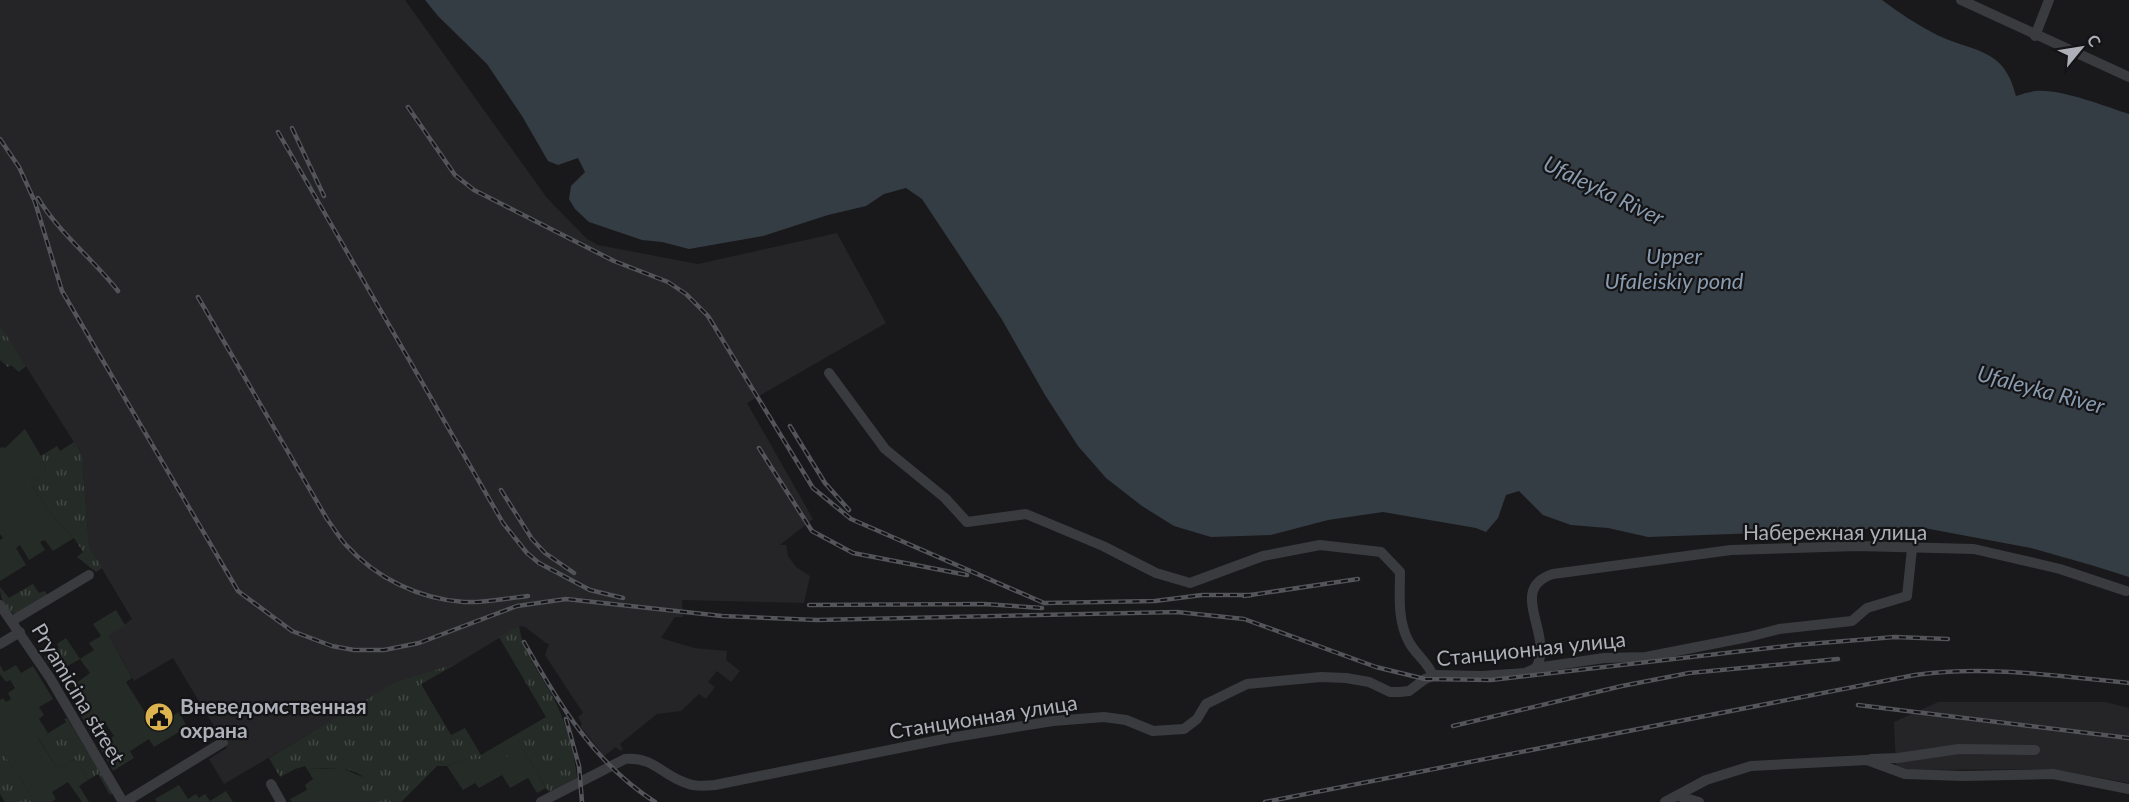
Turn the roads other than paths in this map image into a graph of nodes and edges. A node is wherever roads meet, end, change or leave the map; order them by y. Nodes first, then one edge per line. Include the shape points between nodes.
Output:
1 (1961, 0) edge
2 (2049, 0) edge
3 (2035, 36) junction
4 (2129, 77) edge
5 (829, 373) dead end
6 (1912, 549) junction
7 (89, 575) dead end
8 (2126, 591) dead end
9 (2, 610) edge
10 (12, 621) junction
11 (20, 632) junction
12 (0, 644) edge
13 (1536, 668) junction
14 (1433, 676) junction
15 (223, 742) dead end
16 (2035, 750) dead end
17 (1868, 760) junction
18 (271, 784) dead end
19 (2129, 789) edge
20 (1678, 795) junction
21 (124, 802) edge
22 (282, 802) edge
23 (541, 802) edge
24 (1665, 802) edge
25 (1699, 802) edge

1 - 3 street
2 - 3 street
3 - 4 street
5 - 14 street via 885,448 945,498 967,522 1026,514 1156,573 1190,583 1263,556 1320,545 1381,552 1400,572 1400,614 1409,642
6 - 8 street, Набережная улица via 1974,549 2060,569
6 - 13 street, Станционная улица via 1907,596 1867,608 1852,621 1779,628 1646,657 1604,658
6 - 13 street, Набережная улица via 1857,546 1731,550 1553,573 1541,577 1531,594 1541,645
7 - 10 street
9 - 10 street, Pryamicina street
10 - 11 street, Pryamicina street
11 - 12 street
11 - 21 street, Pryamicina street
13 - 14 street, Станционная улица via 1525,673
14 - 23 street, Станционная улица via 1409,691 1400,692 1346,678 1246,684 1206,704 1197,719 1184,729 1153,731 1126,720 1104,717 1053,721 715,785 687,784 648,761 625,759
15 - 21 street
16 - 17 street via 1959,749
17 - 19 street via 1905,774 2053,774
17 - 20 street via 1751,766 1706,780
18 - 22 street
20 - 24 street
20 - 25 street

